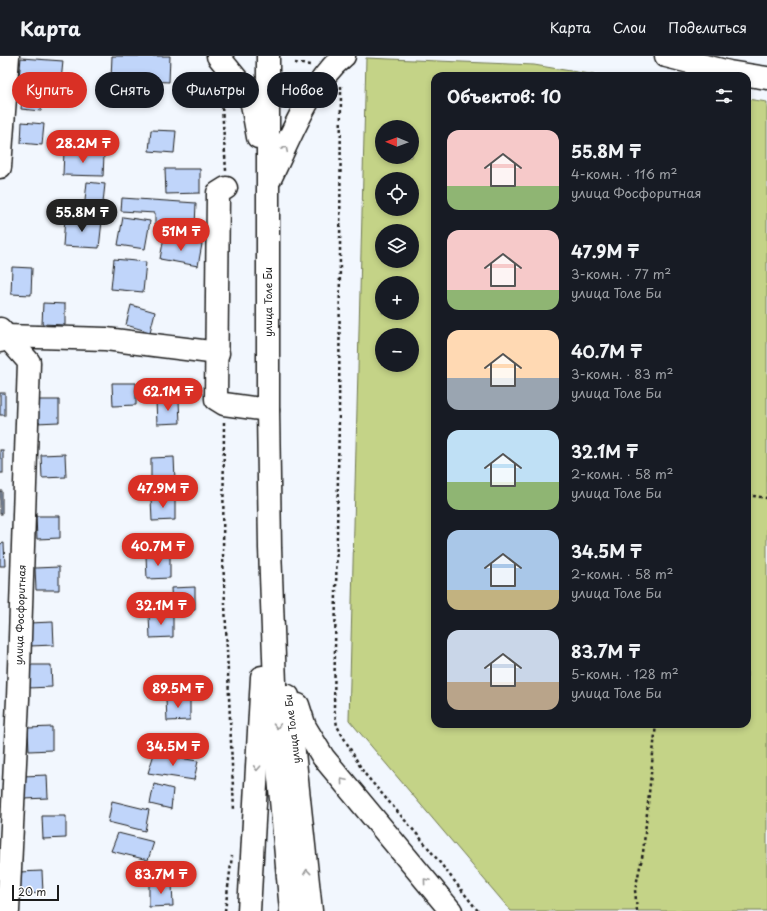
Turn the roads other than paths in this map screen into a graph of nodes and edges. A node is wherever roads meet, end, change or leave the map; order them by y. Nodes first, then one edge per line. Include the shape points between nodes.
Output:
1 (8, 56) edge
2 (268, 56) edge
3 (344, 56) edge
4 (666, 56) edge
5 (219, 57) edge
6 (714, 62) edge
7 (747, 72) edge
8 (751, 73) edge
9 (767, 78) edge
10 (0, 167) edge
11 (268, 184) junction
12 (226, 188) road end
13 (2, 335) edge
14 (218, 353) junction
15 (268, 410) junction
16 (270, 548) junction
17 (284, 659) junction
18 (8, 911) edge
19 (249, 911) edge
20 (292, 911) edge
21 (311, 911) edge
22 (451, 911) edge

1 - 10 main road
2 - 11 main road, улица Толе Би
11 -> 3 main road via 309,98
4 - 6 main road
5 - 11 main road via 244,88 252,104
6 - 7 main road
8 - 9 main road
11 - 15 main road, улица Толе Би
12 - 14 main road via 218,193
13 - 14 main road via 106,339
13 - 18 main road, улица Фосфоритная via 29,362
14 - 15 main road via 216,399 224,404
15 - 16 main road, улица Толе Би
16 - 17 main road, улица Толе Би
16 -> 19 main road
16 -> 20 main road, улица Толе Би via 278,766
21 -> 17 main road, улица Толе Би
22 -> 17 main road via 323,757 305,727

